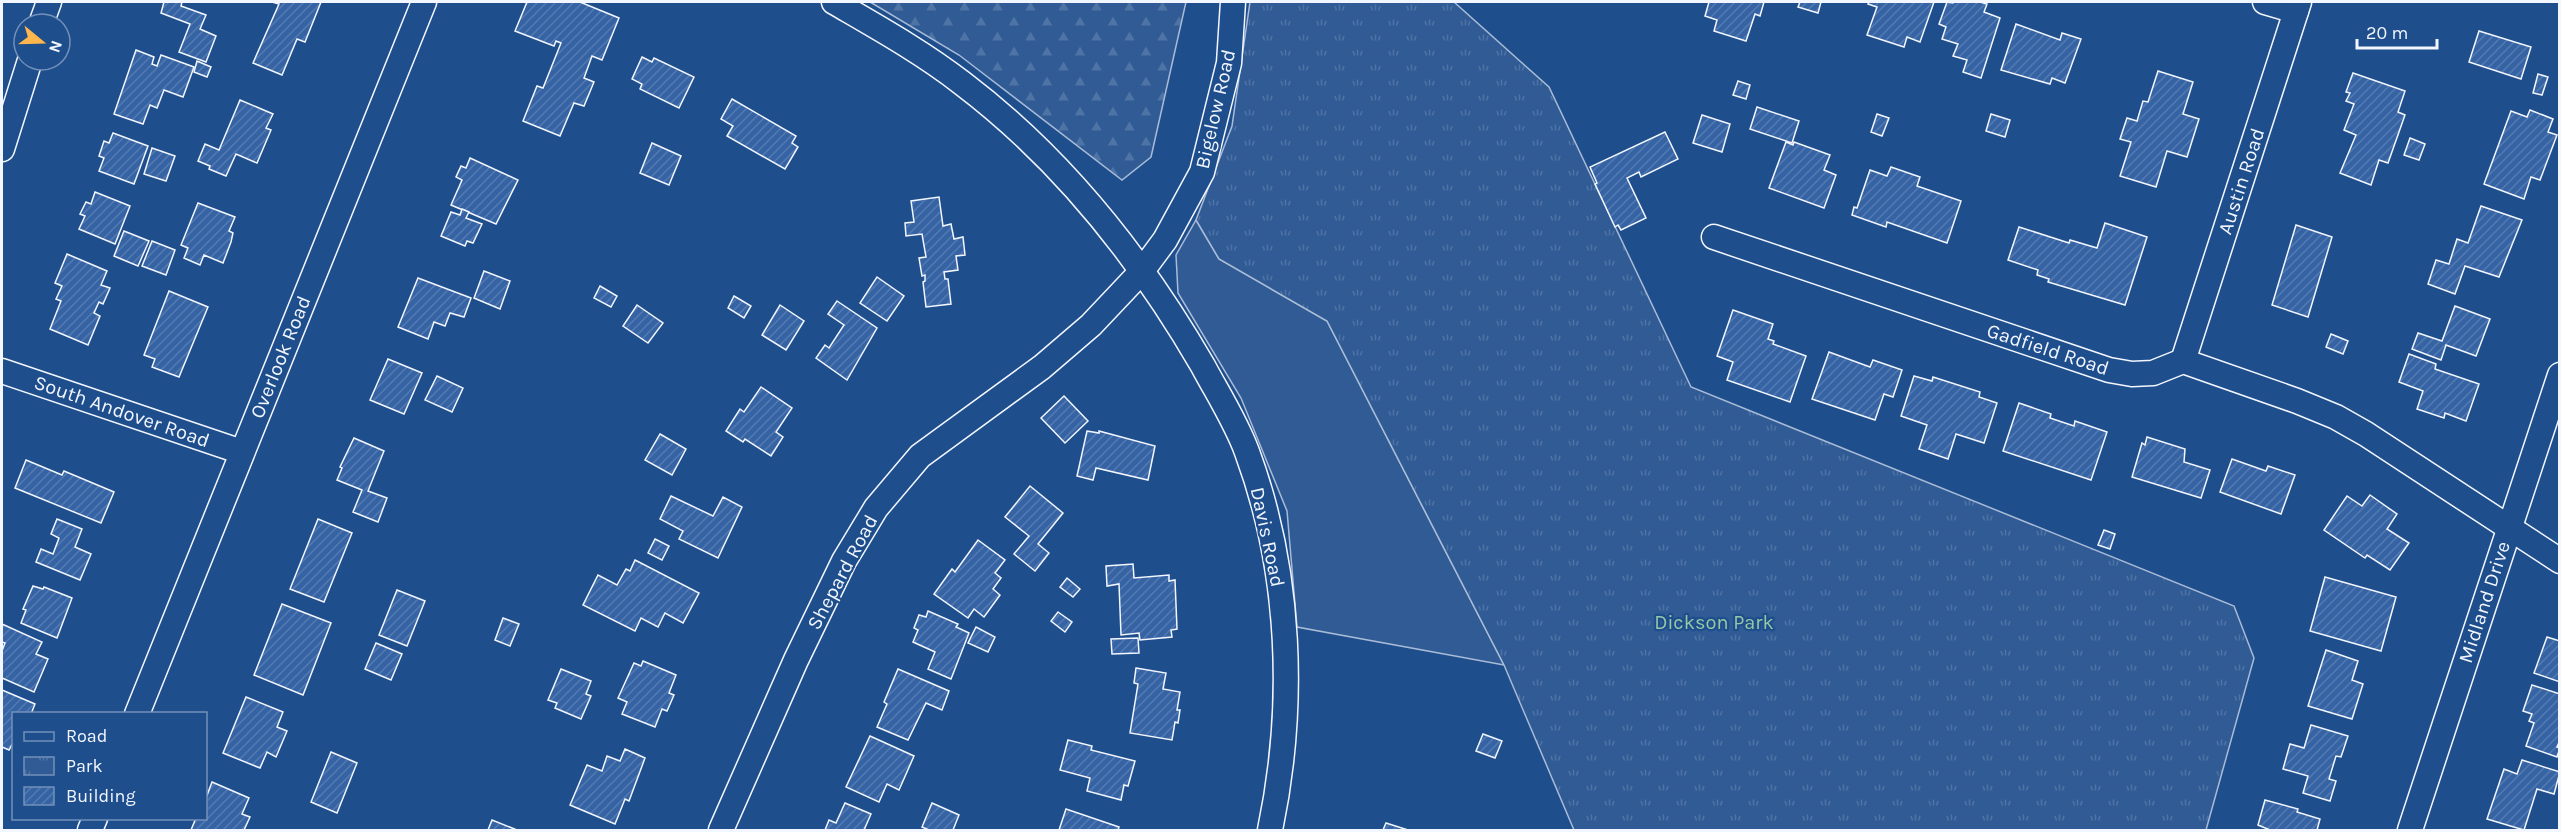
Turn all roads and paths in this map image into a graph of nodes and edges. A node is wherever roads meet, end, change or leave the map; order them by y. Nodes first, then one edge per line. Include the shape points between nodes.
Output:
1 (424, 2) edge
2 (834, 2) edge
3 (1233, 2) edge
4 (2265, 2) edge
5 (2297, 6) edge
6 (26, 72) edge
7 (2, 149) edge
8 (1714, 237) dead end
9 (1142, 271) junction
10 (2183, 361) junction
11 (2, 371) edge
12 (2559, 375) edge
13 (242, 452) junction
14 (2509, 527) junction
15 (2559, 561) edge
16 (138, 712) edge
17 (721, 831) edge
18 (1270, 831) edge
19 (2410, 831) edge

1 - 13 street, Overlook Road
2 - 9 street, Davis Road via 910,47 1008,121 1062,173
3 - 9 street, Bigelow Road via 1229,63 1202,172 1188,202
4 - 5 street
5 - 10 street, Austin Road
6 - 7 street
8 - 10 street, Gadfield Road via 2109,370 2153,373
9 - 17 street, Shepard Road via 1091,325 1050,360 920,456 876,508 839,571
9 - 18 street, Davis Road via 1183,331 1221,399 1247,450 1266,512 1283,611 1285,676 1280,782
10 - 14 street via 2336,417
11 - 13 street, South Andover Road
12 - 14 street, Midland Drive
13 - 16 street, Overlook Road
14 - 15 street
14 - 19 street, Midland Drive

